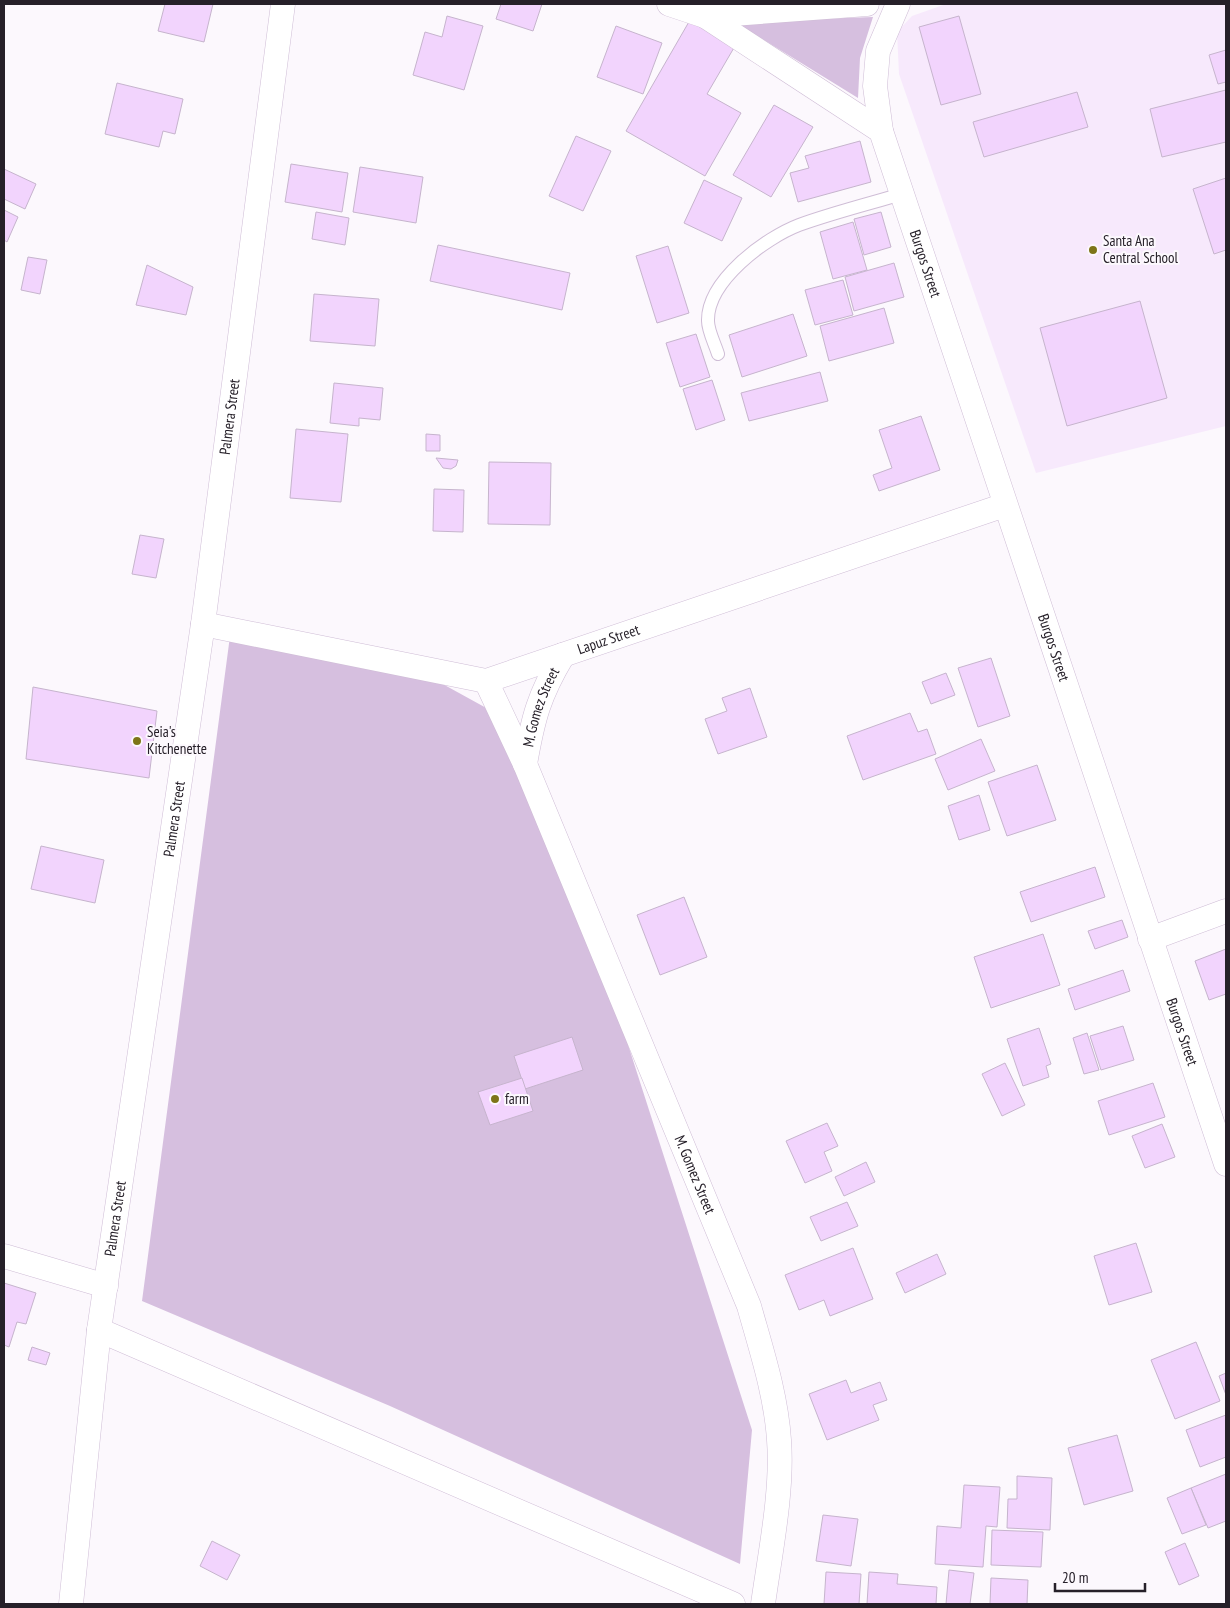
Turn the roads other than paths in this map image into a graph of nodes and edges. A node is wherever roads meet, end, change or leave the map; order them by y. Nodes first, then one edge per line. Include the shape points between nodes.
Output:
1 (283, 4) edge
2 (670, 4) edge
3 (867, 4) edge
4 (898, 4) edge
5 (705, 16) junction
6 (881, 130) junction
7 (902, 194) junction
8 (718, 354) dead end
9 (1005, 505) junction
10 (203, 624) junction
11 (563, 655) junction
12 (486, 681) junction
13 (525, 764) junction
14 (1226, 912) edge
15 (1150, 939) junction
16 (1226, 1164) edge
17 (4, 1256) edge
18 (106, 1286) junction
19 (99, 1330) junction
20 (72, 1604) edge
21 (733, 1604) edge
22 (763, 1604) edge

1 - 10 street, Palmera Street
2 - 5 street
3 - 5 street
4 - 6 street, Burgos Street via 878,51 875,86
5 - 6 street
6 - 7 street, Burgos Street
7 - 8 lane via 798,226 768,241 732,271 712,297 708,322
7 - 9 street, Burgos Street
9 - 11 street, Lapuz Street
9 - 15 street, Burgos Street
10 - 12 street
10 - 18 street, Palmera Street
11 - 12 street, Lapuz Street
11 - 13 street, M. Gomez Street via 545,685 536,709
12 - 13 street, M. Gomez Street
13 - 22 street, M. Gomez Street via 752,1314 770,1383 780,1441 776,1506
14 - 15 street
15 - 16 street, Burgos Street
17 - 18 street
18 - 19 street, Palmera Street
19 - 20 street, Palmera Street
19 - 21 street

